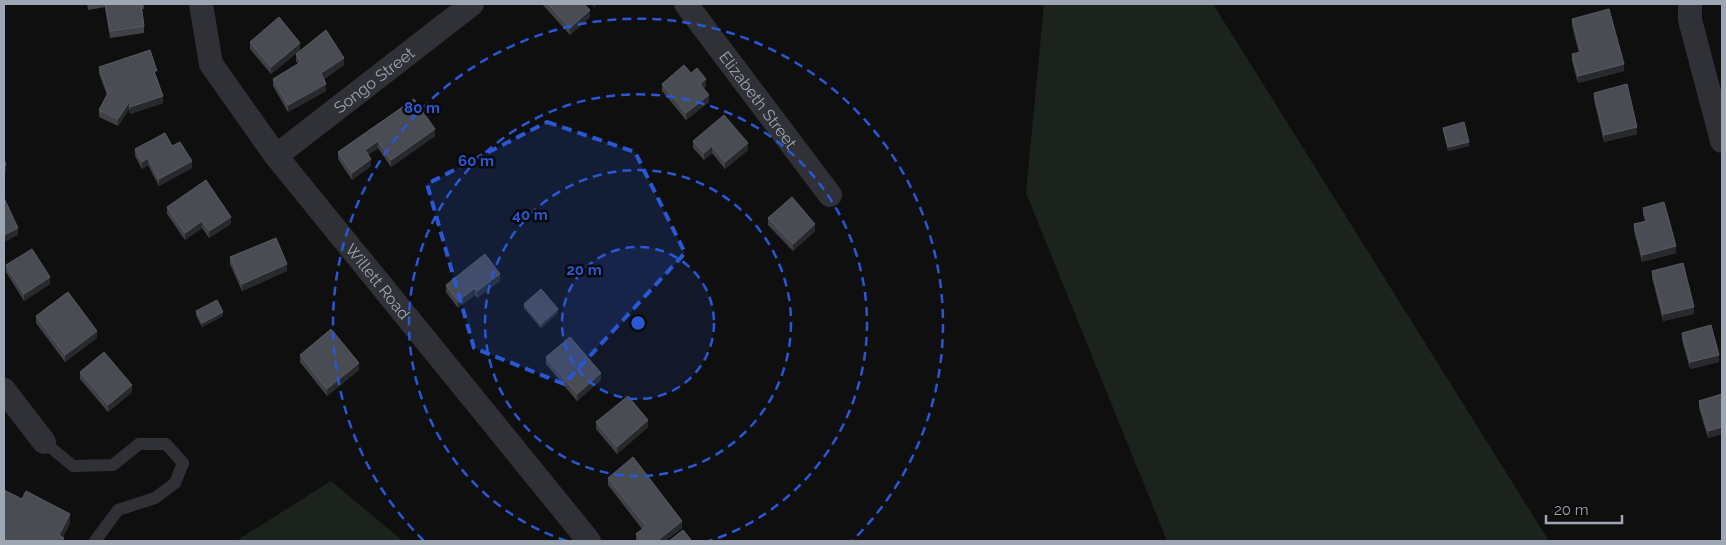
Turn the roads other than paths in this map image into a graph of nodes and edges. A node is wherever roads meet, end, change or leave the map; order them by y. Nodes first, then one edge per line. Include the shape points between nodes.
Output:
1 (201, 4) edge
2 (472, 4) edge
3 (686, 4) edge
4 (1690, 4) edge
5 (1722, 141) edge
6 (276, 156) junction
7 (830, 195) dead end
8 (4, 390) edge
9 (44, 442) joint
10 (95, 541) edge
11 (589, 541) edge

1 - 6 street, Willett Road via 211,64
2 - 6 street, Songo Street
3 - 7 street, Elizabeth Street
4 - 5 street via 1690,20
6 - 11 street, Willett Road
8 - 9 street
9 - 10 lane via 73,466 114,465 139,444 166,444 183,463 175,484 154,498 118,510

